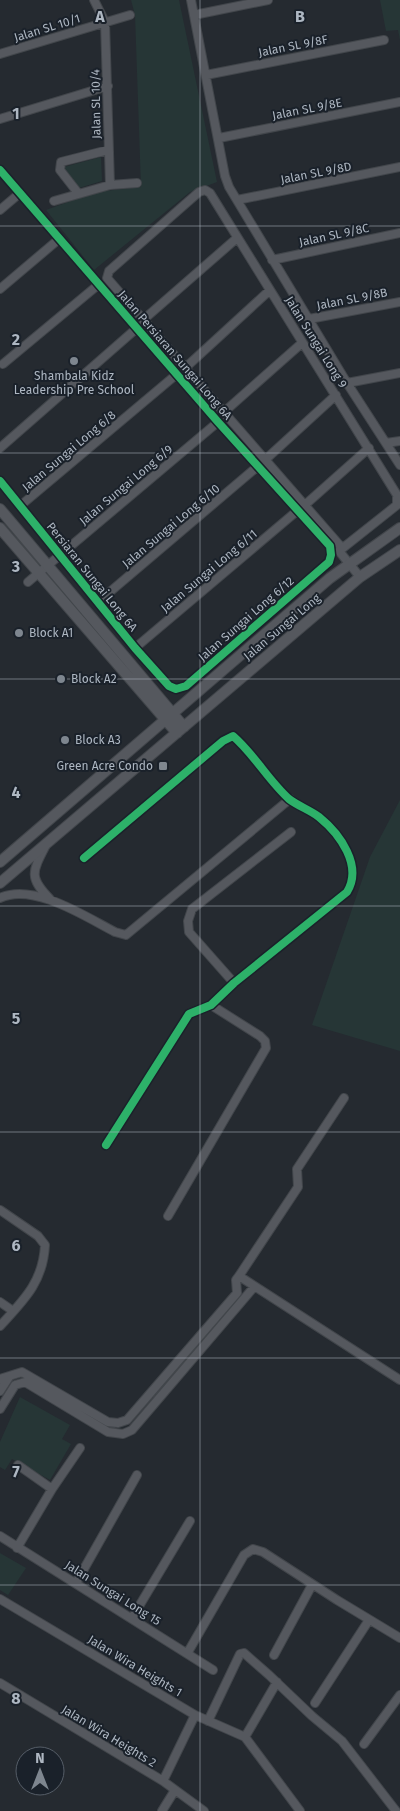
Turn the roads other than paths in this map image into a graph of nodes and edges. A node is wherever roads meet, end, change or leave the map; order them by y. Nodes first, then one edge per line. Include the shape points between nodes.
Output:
1 (94, 0) edge
2 (191, 0) edge
3 (268, 0) edge
4 (130, 15) dead end
5 (194, 15) junction
6 (105, 22) junction
7 (384, 40) dead end
8 (0, 54) edge
9 (206, 75) junction
10 (108, 86) junction
11 (400, 102) edge
12 (0, 119) edge
13 (219, 138) junction
14 (108, 150) junction
15 (400, 167) edge
16 (0, 170) edge
17 (137, 183) dead end
18 (110, 185) junction
19 (20, 193) junction
20 (78, 193) junction
21 (237, 200) junction
22 (54, 201) dead end
23 (0, 210) edge
24 (400, 233) edge
25 (237, 238) junction
26 (59, 239) junction
27 (272, 260) junction
28 (98, 284) junction
29 (0, 289) edge
30 (270, 290) junction
31 (400, 302) edge
32 (309, 319) junction
33 (143, 320) junction
34 (137, 328) junction
35 (302, 343) junction
36 (3, 364) dead end
37 (185, 368) junction
38 (400, 373) edge
39 (177, 374) junction
40 (347, 383) junction
41 (336, 395) junction
42 (224, 412) junction
43 (218, 422) junction
44 (400, 441) edge
45 (386, 443) junction
46 (0, 448) edge
47 (369, 448) junction
48 (266, 459) junction
49 (400, 465) edge
50 (258, 466) junction
51 (0, 481) edge
52 (306, 504) junction
53 (20, 506) junction
54 (0, 509) edge
55 (297, 511) junction
56 (0, 528) edge
57 (400, 528) edge
58 (342, 548) junction
59 (400, 550) edge
60 (60, 555) junction
61 (331, 555) joint
62 (349, 563) junction
63 (47, 564) junction
64 (38, 572) junction
65 (360, 577) junction
66 (28, 582) dead end
67 (98, 602) junction
68 (135, 648) junction
69 (215, 678) junction
70 (169, 686) joint
71 (226, 691) junction
72 (169, 716) junction
73 (180, 730) junction
74 (290, 799) junction
75 (291, 832) dead end
76 (47, 843) junction
77 (84, 858) dead end
78 (0, 862) edge
79 (0, 884) edge
80 (0, 898) edge
81 (52, 900) junction
82 (234, 984) junction
83 (211, 1005) junction
84 (344, 1098) dead end
85 (106, 1145) dead end
86 (0, 1210) edge
87 (168, 1216) dead end
88 (239, 1276) junction
89 (254, 1287) junction
90 (0, 1302) edge
91 (13, 1311) junction
92 (0, 1326) edge
93 (9, 1377) junction
94 (0, 1379) edge
95 (400, 1380) edge
96 (0, 1391) edge
97 (3, 1401) edge
98 (0, 1409) edge
99 (80, 1448) dead end
100 (18, 1465) dead end
101 (137, 1475) dead end
102 (52, 1489) junction
103 (190, 1522) dead end
104 (0, 1536) edge
105 (17, 1548) junction
106 (76, 1583) junction
107 (312, 1584) junction
108 (0, 1600) edge
109 (132, 1618) junction
110 (369, 1620) junction
111 (400, 1638) edge
112 (188, 1652) junction
113 (274, 1655) dead end
114 (213, 1670) dead end
115 (277, 1682) junction
116 (0, 1683) edge
117 (400, 1695) edge
118 (315, 1703) dead end
119 (195, 1715) junction
120 (208, 1721) junction
121 (245, 1737) junction
122 (364, 1744) dead end
123 (163, 1781) junction
124 (175, 1790) junction
125 (162, 1811) edge
126 (204, 1811) edge
127 (300, 1811) edge
128 (396, 1811) edge

1 - 6 street
2 - 5 street
3 - 5 street
4 - 6 street, Jalan SL 10/1
5 - 9 street
6 - 8 street, Jalan SL 10/1
6 - 10 street, Jalan SL 10/4
7 - 9 street, Jalan SL 9/8F
9 - 13 street
10 - 12 street
10 - 14 street, Jalan SL 10/4
11 - 13 street, Jalan SL 9/8E
13 - 21 street via 225,176
14 - 18 street, Jalan SL 10/4
14 - 20 street via 61,162 60,170
15 - 21 street, Jalan SL 9/8D
16 - 19 street, Jalan Persiaran Sungai Long 6A
17 - 18 street
18 - 20 street
19 - 23 street
19 - 26 street, Jalan Persiaran Sungai Long 6A
20 - 22 street
21 - 27 street
24 - 27 street, Jalan SL 9/8C
25 - 30 street, Jalan Sungai Long 9
25 - 33 street
25 - 33 street, Jalan Sungai Long 9 via 210,193 205,190 199,192 107,275 109,282
26 - 28 street, Jalan Persiaran Sungai Long 6A
26 - 29 street
27 - 32 street
28 - 34 street, Jalan Persiaran Sungai Long 6A
28 - 36 street
30 - 35 street, Jalan Sungai Long 9
30 - 37 street
31 - 32 street, Jalan SL 9/8B
32 - 40 street
33 - 37 street
34 - 39 street, Jalan Persiaran Sungai Long 6A
34 - 46 street
35 - 41 street, Jalan Sungai Long 9
35 - 42 street
37 - 42 street
38 - 40 street
39 - 43 street, Jalan Persiaran Sungai Long 6A
39 - 53 street, Jalan Sungai Long 6/8
40 - 45 street
41 - 47 street, Jalan Sungai Long 9
41 - 48 street
42 - 48 street
43 - 50 street, Jalan Persiaran Sungai Long 6A
43 - 60 street, Jalan Sungai Long 6/9
44 - 45 street
45 - 49 street
47 - 52 street
47 - 58 street, Jalan Sungai Long 9 via 397,495 397,505
48 - 52 street
50 - 55 street, Jalan Persiaran Sungai Long 6A
50 - 67 street, Jalan Sungai Long 6/10
51 - 53 street, Persiaran Sungai Long 6A
52 - 58 street
53 - 60 street, Persiaran Sungai Long 6A
54 - 63 street
55 - 61 street, Jalan Persiaran Sungai Long 6A via 330,546
55 - 68 street, Jalan Sungai Long 6/11
56 - 64 street
57 - 62 street, Jalan Sungai Long
58 - 62 street via 338,552
59 - 65 street, Jalan Sungai Long
60 - 63 street, Jalan Sungai Long 6/9
60 - 67 street, Persiaran Sungai Long 6A
61 - 70 street, Jalan Sungai Long 6/12 via 329,562 186,686 176,689
62 - 65 street
62 - 69 street, Jalan Sungai Long
63 - 64 street, Jalan Sungai Long 6/9
63 - 72 street
64 - 66 street, Jalan Sungai Long 6/9
64 - 72 street
65 - 71 street, Jalan Sungai Long
67 - 68 street, Persiaran Sungai Long 6A
68 - 70 street, Persiaran Sungai Long 6A
69 - 71 street
69 - 72 street, Jalan Sungai Long
71 - 73 street, Jalan Sungai Long
72 - 73 street
72 - 78 street, Jalan Sungai Long
73 - 76 street, Jalan Sungai Long
74 - 77 street via 233,736
74 - 81 street via 126,935
74 - 82 street via 332,828 350,857 353,882 347,892
75 - 82 street via 192,909 189,932
76 - 79 street, Jalan Sungai Long
76 - 81 street via 33,869 39,888
80 - 81 street via 20,894
82 - 83 street
83 - 85 street via 189,1014
83 - 87 street via 260,1036 266,1048
84 - 88 street via 297,1169 298,1187
86 - 91 street via 38,1236 45,1245 38,1282
88 - 89 street
88 - 93 street via 236,1280 237,1293 127,1420 118,1424 108,1422 27,1374 17,1372
89 - 95 street
89 - 97 street via 132,1430 123,1434 108,1432 25,1382 18,1383
90 - 91 street
91 - 92 street
93 - 94 street
93 - 96 street
97 - 98 street
99 - 102 street
100 - 102 street
101 - 106 street
102 - 105 street
103 - 109 street
104 - 105 street, Jalan Sungai Long 15
105 - 106 street, Jalan Sungai Long 15
106 - 109 street, Jalan Sungai Long 15
107 - 110 street
107 - 112 street via 263,1552 253,1549 244,1555
107 - 113 street
108 - 119 street, Jalan Wira Heights 1
109 - 112 street, Jalan Sungai Long 15
110 - 111 street
110 - 118 street
112 - 114 street, Jalan Sungai Long 15
115 - 120 street via 248,1655 241,1653
115 - 121 street
115 - 128 street via 342,1741
116 - 123 street, Jalan Wira Heights 2
117 - 122 street
119 - 120 street, Jalan Wira Heights 1
119 - 123 street
120 - 121 street
121 - 127 street
123 - 124 street, Jalan Wira Heights 2
124 - 125 street
124 - 126 street, Jalan Wira Heights 2

